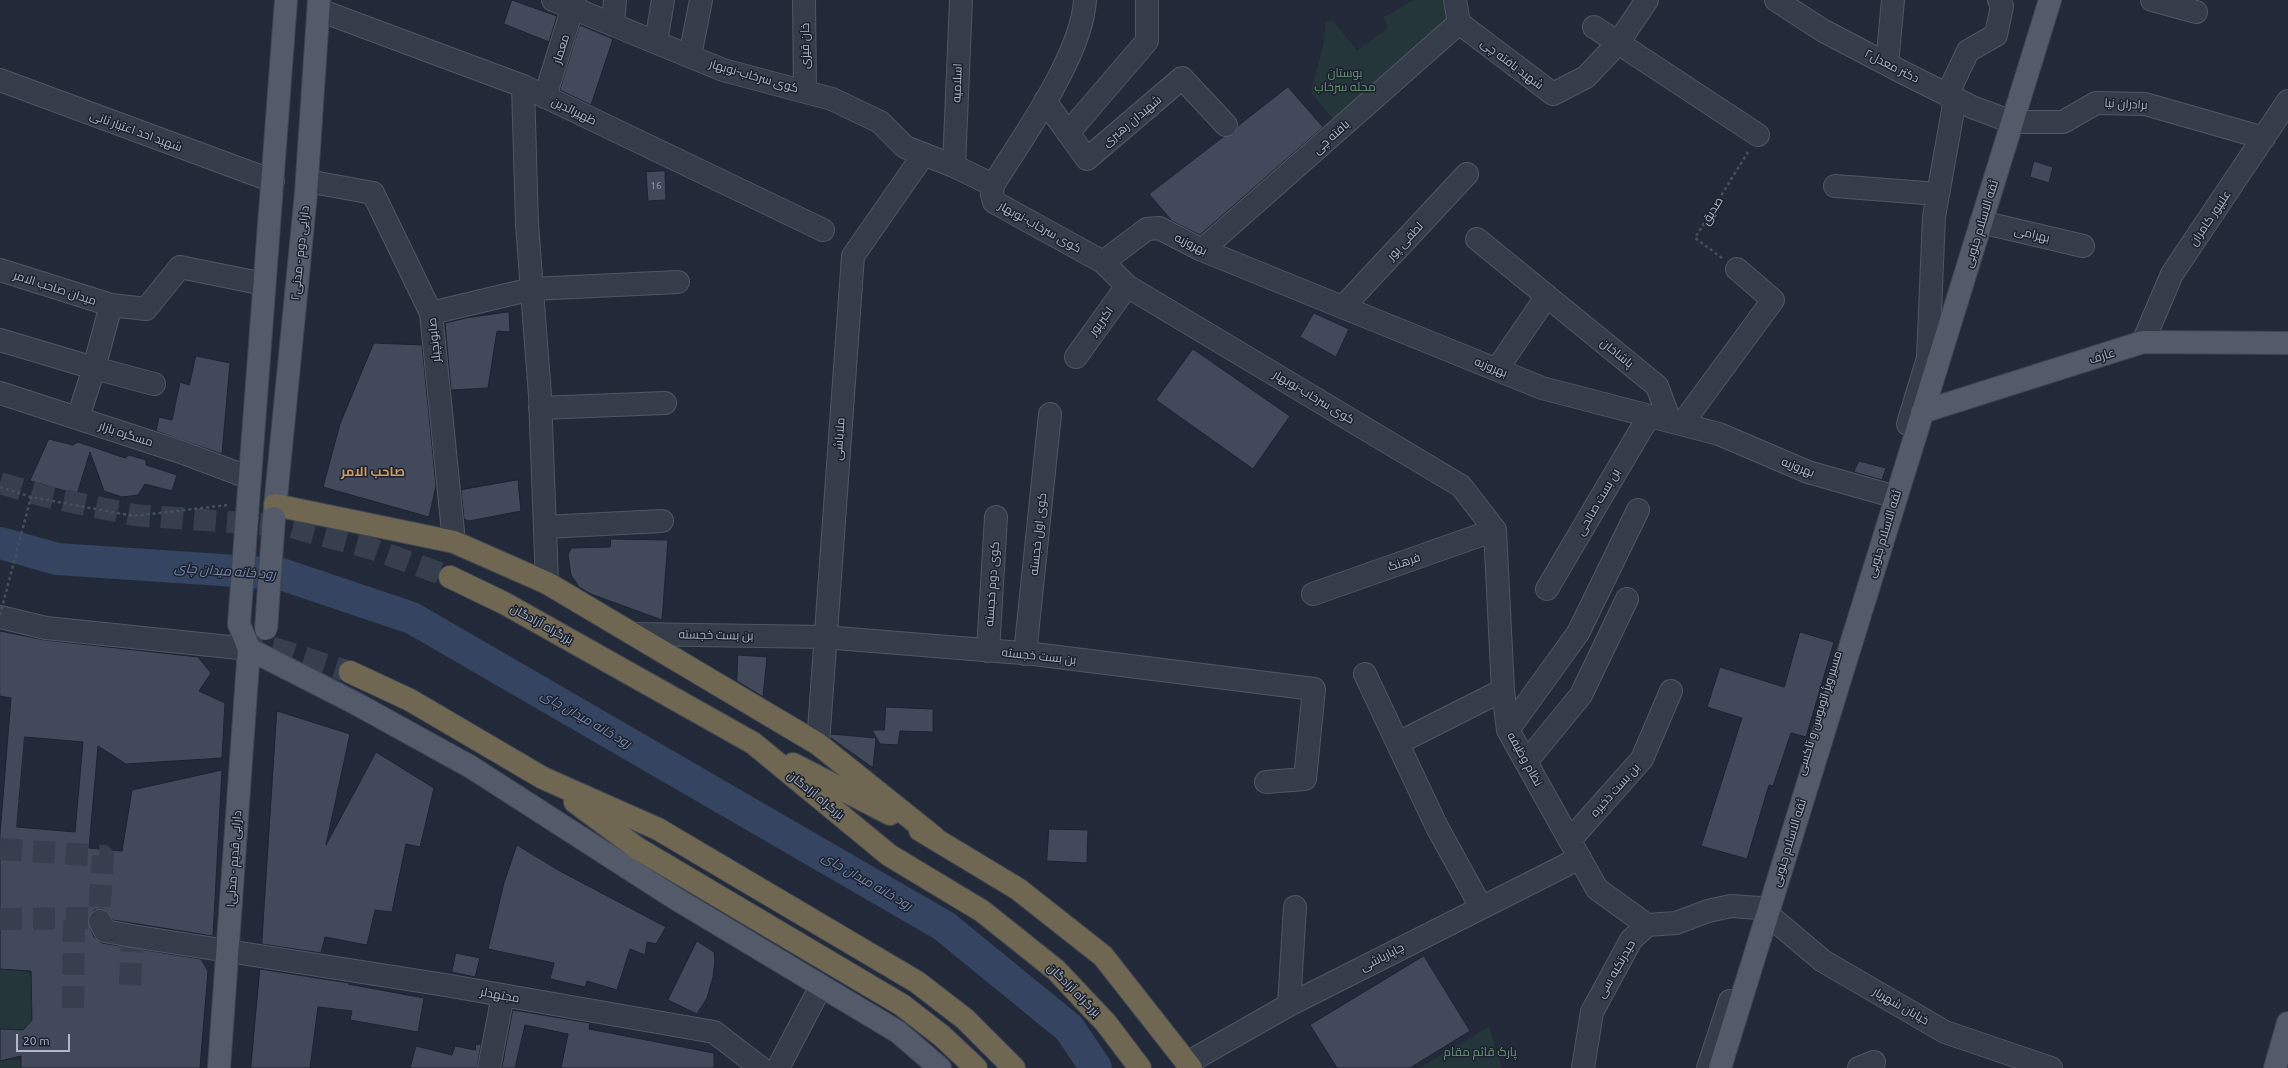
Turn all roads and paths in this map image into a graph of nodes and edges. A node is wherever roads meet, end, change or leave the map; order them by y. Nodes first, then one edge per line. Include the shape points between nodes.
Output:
1 (286, 0) edge
2 (553, 0) edge
3 (616, 0) edge
4 (664, 0) edge
5 (701, 0) edge
6 (810, 0) edge
7 (960, 0) edge
8 (1085, 0) edge
9 (1147, 0) edge
10 (1455, 0) edge
11 (1647, 0) edge
12 (1776, 0) edge
13 (1892, 0) edge
14 (1999, 0) edge
15 (2050, 0) edge
16 (2152, 0) edge
17 (575, 4) edge
18 (319, 5) edge
19 (2196, 12) dead end
20 (1459, 23) junction
21 (613, 25) junction
22 (1594, 27) dead end
23 (656, 42) junction
24 (1618, 43) junction
25 (690, 56) junction
26 (1887, 64) junction
27 (0, 80) edge
28 (523, 86) junction
29 (805, 91) junction
30 (545, 97) junction
31 (1951, 97) junction
32 (1045, 101) junction
33 (2288, 101) edge
34 (2012, 122) junction
35 (1226, 125) dead end
36 (1068, 133) junction
37 (1758, 135) joint
38 (2264, 138) junction
39 (924, 154) junction
40 (954, 166) junction
41 (1467, 174) dead end
42 (273, 181) junction
43 (307, 181) junction
44 (993, 185) junction
45 (1835, 186) dead end
46 (1938, 194) junction
47 (1981, 222) junction
48 (822, 230) dead end
49 (1477, 239) dead end
50 (2082, 246) dead end
51 (1202, 250) junction
52 (1103, 262) junction
53 (1737, 269) joint
54 (0, 270) edge
55 (678, 282) dead end
56 (264, 284) junction
57 (1127, 286) junction
58 (532, 289) junction
59 (1547, 296) junction
60 (111, 305) junction
61 (1343, 308) junction
62 (431, 314) junction
63 (0, 340) edge
64 (2144, 342) junction
65 (2288, 343) edge
66 (1076, 357) dead end
67 (1933, 360) junction
68 (94, 368) junction
69 (1497, 369) junction
70 (154, 384) dead end
71 (0, 394) edge
72 (665, 403) dead end
73 (540, 408) junction
74 (254, 410) junction
75 (1922, 412) junction
76 (283, 413) junction
77 (1050, 414) dead end
78 (1649, 416) junction
79 (78, 418) junction
80 (1676, 423) junction
81 (250, 478) junction
82 (0, 487) edge
83 (1891, 496) junction
84 (31, 497) junction
85 (248, 509) junction
86 (1638, 510) dead end
87 (274, 512) junction
88 (996, 517) dead end
89 (662, 521) dead end
90 (545, 527) junction
91 (1495, 530) junction
92 (454, 542) junction
93 (450, 577) tunnel mouth
94 (547, 583) junction
95 (1547, 589) dead end
96 (1312, 594) dead end
97 (1628, 599) dead end
98 (0, 616) edge
99 (633, 634) junction
100 (824, 637) junction
101 (249, 649) junction
102 (988, 651) junction
103 (1026, 654) junction
104 (350, 672) tunnel mouth
105 (1365, 674) dead end
106 (1503, 690) junction
107 (1671, 691) dead end
108 (1508, 730) junction
109 (753, 743) junction
110 (1398, 743) junction
111 (818, 744) junction
112 (1526, 762) junction
113 (543, 778) junction
114 (1266, 782) dead end
115 (934, 837) junction
116 (1575, 849) junction
117 (1295, 907) dead end
118 (1481, 907) junction
119 (1764, 910) junction
120 (100, 921) tunnel mouth
121 (1647, 925) junction
122 (228, 950) junction
123 (821, 986) junction
124 (503, 995) junction
125 (1289, 1005) junction
126 (2288, 1023) edge
127 (1189, 1065) edge
128 (1719, 1066) edge
129 (219, 1068) edge
130 (489, 1068) edge
131 (761, 1068) edge
132 (778, 1068) edge
133 (940, 1068) edge
134 (976, 1068) edge
135 (1014, 1068) edge
136 (1140, 1068) edge
137 (1584, 1068) edge
138 (2051, 1068) edge
139 (2275, 1068) edge

1 - 42 main road
2 - 17 street, کوی سرخاب-نوبهار
3 - 21 street
4 - 23 street
5 - 25 street
6 - 29 street, خان قیزی
7 - 40 street, اسلامیه
8 - 32 street via 1084,18
9 - 36 street via 1147,41
10 - 20 street
11 - 24 street, شهید بافته چی
12 - 26 street, دکتر معدل۲ via 1822,30
13 - 26 street
14 - 31 street via 2002,6 1996,36 1968,51
15 - 34 main road, ثقه الاسلام جنوبی
16 - 19 street
17 - 21 street, کوی سرخاب-نوبهار
17 - 30 street, معمار
18 - 28 street, ظهیرالدین
18 - 43 main road, دارایی دوم - مدنی۲
20 - 24 street, شهید بافته چی via 1553,94 1586,77
20 - 51 street, بافته چی
21 - 23 street, کوی سرخاب-نوبهار
22 - 24 street
23 - 25 street, کوی سرخاب-نوبهار
24 - 37 street
25 - 29 street, کوی سرخاب-نوبهار via 723,70
26 - 31 street, دکتر معدل۲
27 - 42 street, شهید احد اعتبار ثانی
28 - 30 street, ظهیرالدین
28 - 58 street via 527,224
29 - 39 street, کوی سرخاب-نوبهار via 832,98 880,122 905,147
30 - 48 street, ظهیرالدین
31 - 34 street, دکتر معدل۲
31 - 46 street
32 - 36 street, شهیدان رهبری
32 - 44 street
33 - 38 street, علیپور کامران
34 - 38 street, برادران نیا via 2063,122 2096,103 2145,104
34 - 47 main road, ثقه الاسلام جنوبی
35 - 36 street, شهیدان رهبری via 1182,78 1087,159
37 - 53 path, صدیق via 1695,238
38 - 64 street, علیپور کامران via 2172,274
39 - 40 street, کوی سرخاب-نوبهار
39 - 100 street, ملاباشی via 853,256
40 - 44 street, کوی سرخاب-نوبهار
41 - 61 street, لطفی پور
42 - 56 main road
43 - 62 street, صابونچیلر via 373,193
43 - 76 main road, دارایی دوم - مدنی۲
44 - 52 street, کوی سرخاب-نوبهار via 994,202
45 - 46 street
46 - 67 street via 1934,217
47 - 50 street, بهرامی
47 - 67 main road, ثقه الاسلام جنوبی
49 - 59 street, پاشاخان
51 - 52 street, بهروزیه via 1159,228 1147,229
51 - 61 street, بهروزیه
52 - 57 street, کوی سرخاب-نوبهار
53 - 80 street via 1773,300
54 - 60 street, میدان صاحب الامر
55 - 58 street
56 - 60 street, میدان صاحب الامر via 180,267 146,309
56 - 74 main road
57 - 66 street, اکبرپور
57 - 91 street, کوی سرخاب-نوبهار via 1461,486
58 - 62 street
58 - 73 street
59 - 69 street
59 - 80 street, پاشاخان via 1657,386
60 - 68 street, میدان صاحب الامر
61 - 69 street, بهروزیه
62 - 92 street, صابونچیلر
63 - 68 street
64 - 65 main road, عارف
64 - 75 main road, عارف
67 - 75 main road, ثقه الاسلام جنوبی
67 - 83 street
68 - 70 street
68 - 79 street, میدان صاحب الامر
69 - 78 street, بهروزیه via 1542,388
71 - 79 street, مسگره بازار
72 - 73 street
73 - 90 street
74 - 76 main road via 263,415
74 - 81 main road
75 - 83 main road, ثقه الاسلام جنوبی
76 - 87 main road, دارایی دوم - مدنی۲
77 - 103 street, کوی اول خجسته
78 - 80 street, بهروزیه
78 - 95 street, بن بست صالحی
79 - 81 street, مسگره بازار
80 - 83 street, بهروزیه via 1719,434 1808,472
81 - 85 main road
82 - 84 path
83 - 119 main road, ثقه الاسلام جنوبی
84 - 85 path via 134,516
84 - 98 path, bridge
85 - 87 main road
85 - 101 main road, bridge via 239,624
86 - 108 street via 1578,633
87 - 92 highway
87 - 101 main road, دارایی دوم - مدنی۲, bridge via 266,629
88 - 102 street, کوی دوم خجسته
89 - 90 street
90 - 94 street
91 - 96 street, فرهنگ
91 - 106 street, نظام وظیفه
92 - 94 highway
93 - 109 highway, بزرگراه آزادگان via 504,603
94 - 99 highway
97 - 112 street via 1581,695
98 - 101 street via 46,628
99 - 100 street, بن بست خجسته
99 - 111 highway
100 - 102 street, بن بست خجسته
100 - 111 street, ملاباشی
101 - 122 main road, دارایی قدیم - مدنی۱
101 - 123 main road via 355,703 471,767 673,897
102 - 103 street, بن بست خجسته
103 - 114 street, بن بست خجسته via 1314,689 1305,779
104 - 113 highway via 410,700
105 - 110 street
106 - 108 street, نظام وظیفه
106 - 110 street
107 - 116 street, بن بست ذخیره via 1642,759
108 - 112 street, نظام وظیفه
109 - 115 highway
109 - 136 highway, بزرگراه آزادگان via 889,855 982,911 1056,970 1106,1023
110 - 118 street via 1437,827
111 - 115 highway
112 - 116 street, نظام وظیفه
113 - 134 highway via 637,848 902,1005 942,1036
113 - 135 highway via 658,829 917,982 965,1019
115 - 127 highway via 1018,889 1103,956
116 - 118 street, چاپارباشی
116 - 121 street, نظام وظیفه via 1598,889
117 - 125 street
118 - 125 street, چاپارباشی
119 - 121 street via 1731,906 1708,911 1676,923
119 - 128 main road, ثقه الاسلام جنوبی
119 - 138 street, خیابان شهریار via 1823,961 1946,1032
120 - 122 street, مجتهدلر via 105,931
121 - 137 street, حیدرتکیه سی via 1631,940 1592,1012
122 - 124 street, مجتهدلر
122 - 129 main road, دارایی قدیم - مدنی۱
123 - 132 street
123 - 133 main road via 898,1032
124 - 130 street
124 - 131 street, مجتهدلر via 714,1032
125 - 127 street, چاپارباشی
126 - 139 main road

